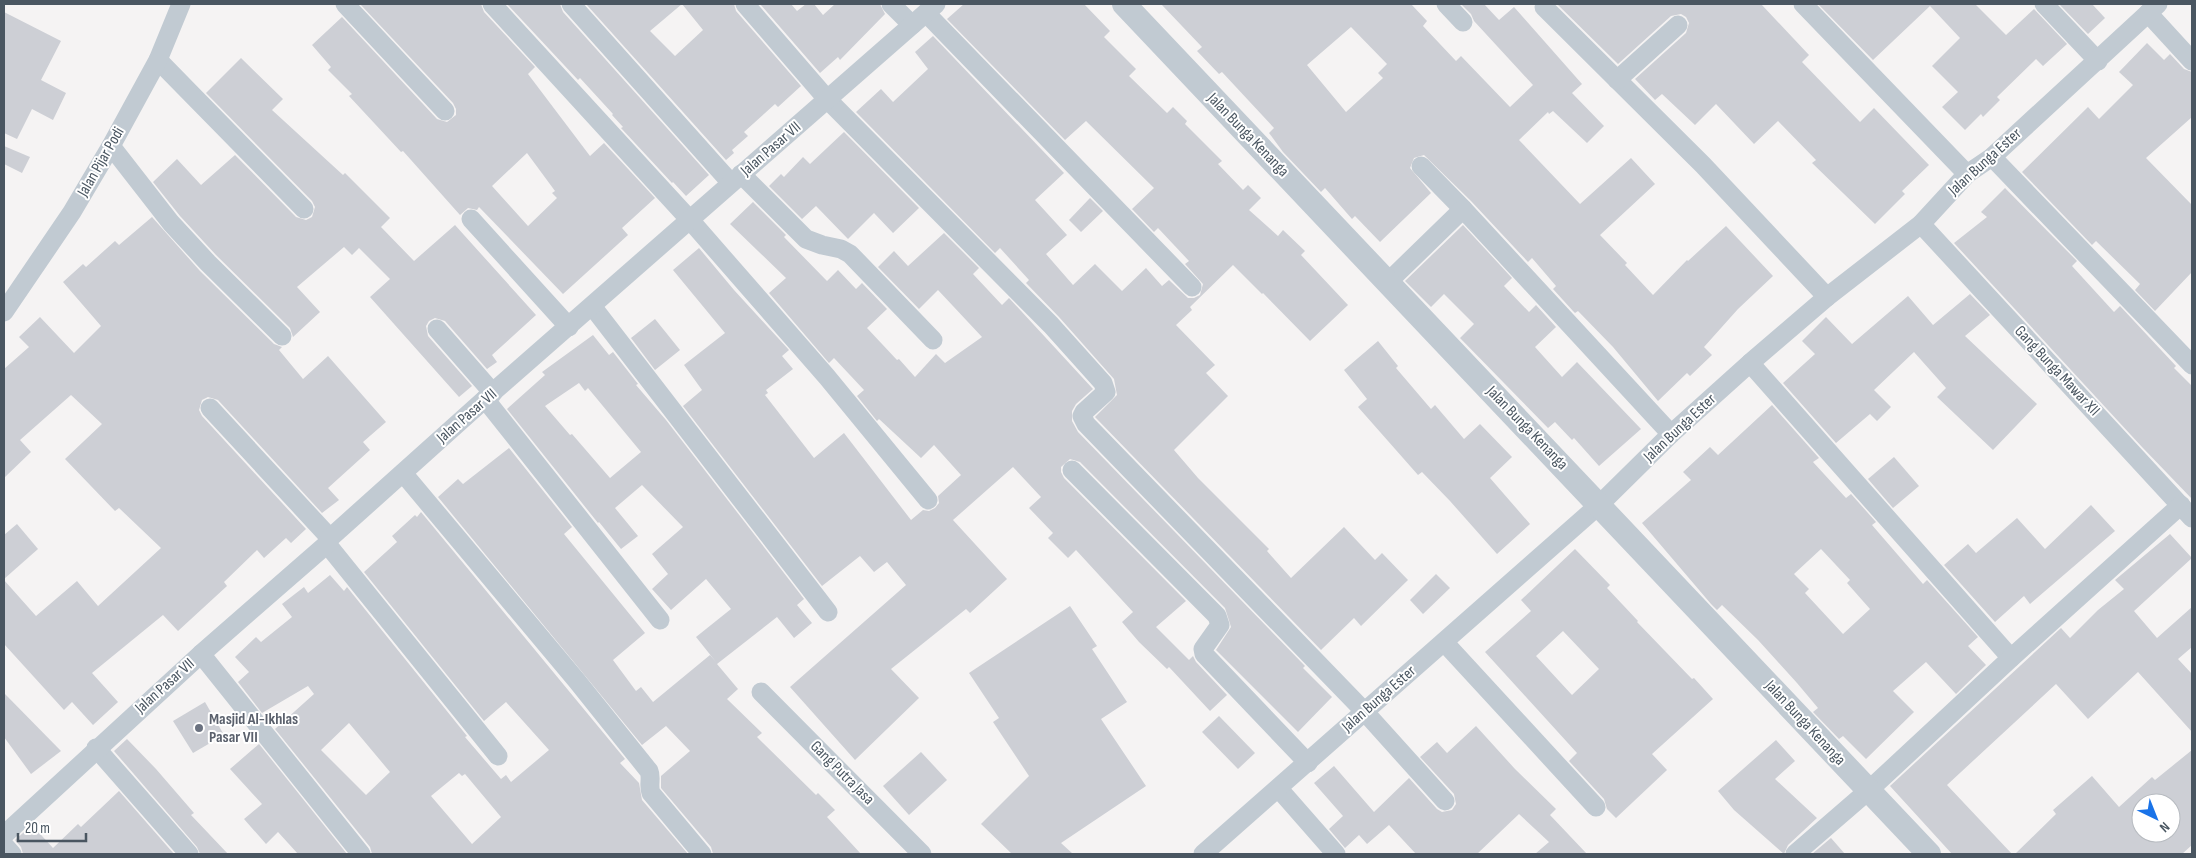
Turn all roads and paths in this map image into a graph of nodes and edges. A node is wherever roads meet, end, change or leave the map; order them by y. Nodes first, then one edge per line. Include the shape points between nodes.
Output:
1 (181, 4) edge
2 (345, 4) edge
3 (492, 4) edge
4 (571, 4) edge
5 (745, 4) edge
6 (891, 4) edge
7 (1124, 4) edge
8 (1446, 4) edge
9 (1803, 4) edge
10 (2044, 4) edge
11 (1544, 7) dead end
12 (2153, 8) edge
13 (924, 14) edge
14 (1463, 22) dead end
15 (1678, 25) dead end
16 (158, 60) junction
17 (2098, 61) junction
18 (2192, 61) edge
19 (1617, 80) junction
20 (827, 100) junction
21 (445, 111) dead end
22 (110, 146) junction
23 (1992, 156) junction
24 (1422, 166) dead end
25 (1967, 174) junction
26 (736, 179) junction
27 (304, 209) dead end
28 (1462, 209) junction
29 (471, 219) dead end
30 (690, 220) junction
31 (1921, 224) junction
32 (1388, 282) junction
33 (1192, 287) dead end
34 (1827, 298) junction
35 (592, 306) junction
36 (4, 312) edge
37 (569, 327) junction
38 (437, 329) dead end
39 (282, 336) dead end
40 (933, 340) dead end
41 (1750, 363) junction
42 (2192, 365) edge
43 (489, 396) junction
44 (210, 408) dead end
45 (1671, 434) junction
46 (1072, 470) dead end
47 (403, 473) junction
48 (928, 500) dead end
49 (1600, 504) junction
50 (2186, 512) edge
51 (329, 541) junction
52 (828, 612) dead end
53 (660, 620) dead end
54 (1444, 642) junction
55 (201, 654) junction
56 (2011, 658) junction
57 (762, 692) dead end
58 (1364, 711) junction
59 (96, 748) junction
60 (498, 756) dead end
61 (1308, 763) junction
62 (1279, 788) junction
63 (1869, 790) junction
64 (1445, 801) dead end
65 (1596, 807) dead end
66 (4, 834) edge
67 (4, 844) edge
68 (12, 854) edge
69 (190, 854) edge
70 (361, 854) edge
71 (702, 854) edge
72 (922, 854) edge
73 (1202, 854) edge
74 (1336, 854) edge
75 (1795, 854) edge
76 (1929, 854) edge

1 - 16 street, Jalan Pijar Podi
2 - 21 street
3 - 30 street
4 - 26 street
5 - 20 street
6 - 13 street
7 - 32 street, Jalan Bunga Kenanga
8 - 14 street
9 - 25 street
10 - 17 street
11 - 19 street
12 - 17 street, Jalan Bunga Ester
12 - 18 street
13 - 20 street, Jalan Pasar VII
13 - 33 street
15 - 19 street
16 - 22 street, Jalan Pijar Podi
16 - 27 street
17 - 23 street, Jalan Bunga Ester
19 - 34 street via 1703,165
20 - 26 street, Jalan Pasar VII
20 - 58 street via 1051,325 1103,383 1106,392 1084,412 1083,420
22 - 36 street, Jalan Pijar Podi via 72,212
22 - 39 street via 202,257
23 - 25 street, Jalan Bunga Ester
23 - 42 street
24 - 28 street
25 - 31 street, Jalan Bunga Ester
26 - 30 street, Jalan Pasar VII
26 - 40 street via 806,239 850,254
28 - 32 street
28 - 45 street
29 - 37 street
30 - 35 street, Jalan Pasar VII
30 - 48 street via 827,377
31 - 34 street, Jalan Bunga Ester
31 - 50 street, Gang Bunga Mawar XII
32 - 49 street, Jalan Bunga Kenanga
34 - 41 street, Jalan Bunga Ester
35 - 37 street, Jalan Pasar VII
35 - 52 street
37 - 43 street, Jalan Pasar VII
38 - 43 street
41 - 45 street, Jalan Bunga Ester
41 - 56 street
43 - 47 street, Jalan Pasar VII
43 - 53 street
44 - 51 street
45 - 49 street, Jalan Bunga Ester
46 - 61 street via 1217,616 1220,625 1203,649 1204,654
47 - 51 street, Jalan Pasar VII
47 - 71 street via 649,771 651,793
49 - 54 street, Jalan Bunga Ester
49 - 63 street, Jalan Bunga Kenanga
50 - 56 street
51 - 55 street, Jalan Pasar VII
51 - 60 street
54 - 58 street, Jalan Bunga Ester
54 - 65 street
55 - 59 street, Jalan Pasar VII
55 - 70 street
56 - 63 street
57 - 72 street, Gang Putra Jasa
58 - 61 street, Jalan Bunga Ester
58 - 64 street
59 - 66 street, Jalan Pasar VII
59 - 69 street
61 - 62 street, Jalan Bunga Ester
62 - 73 street, Jalan Bunga Ester
62 - 74 street
63 - 75 street
63 - 76 street, Jalan Bunga Kenanga
67 - 68 street

